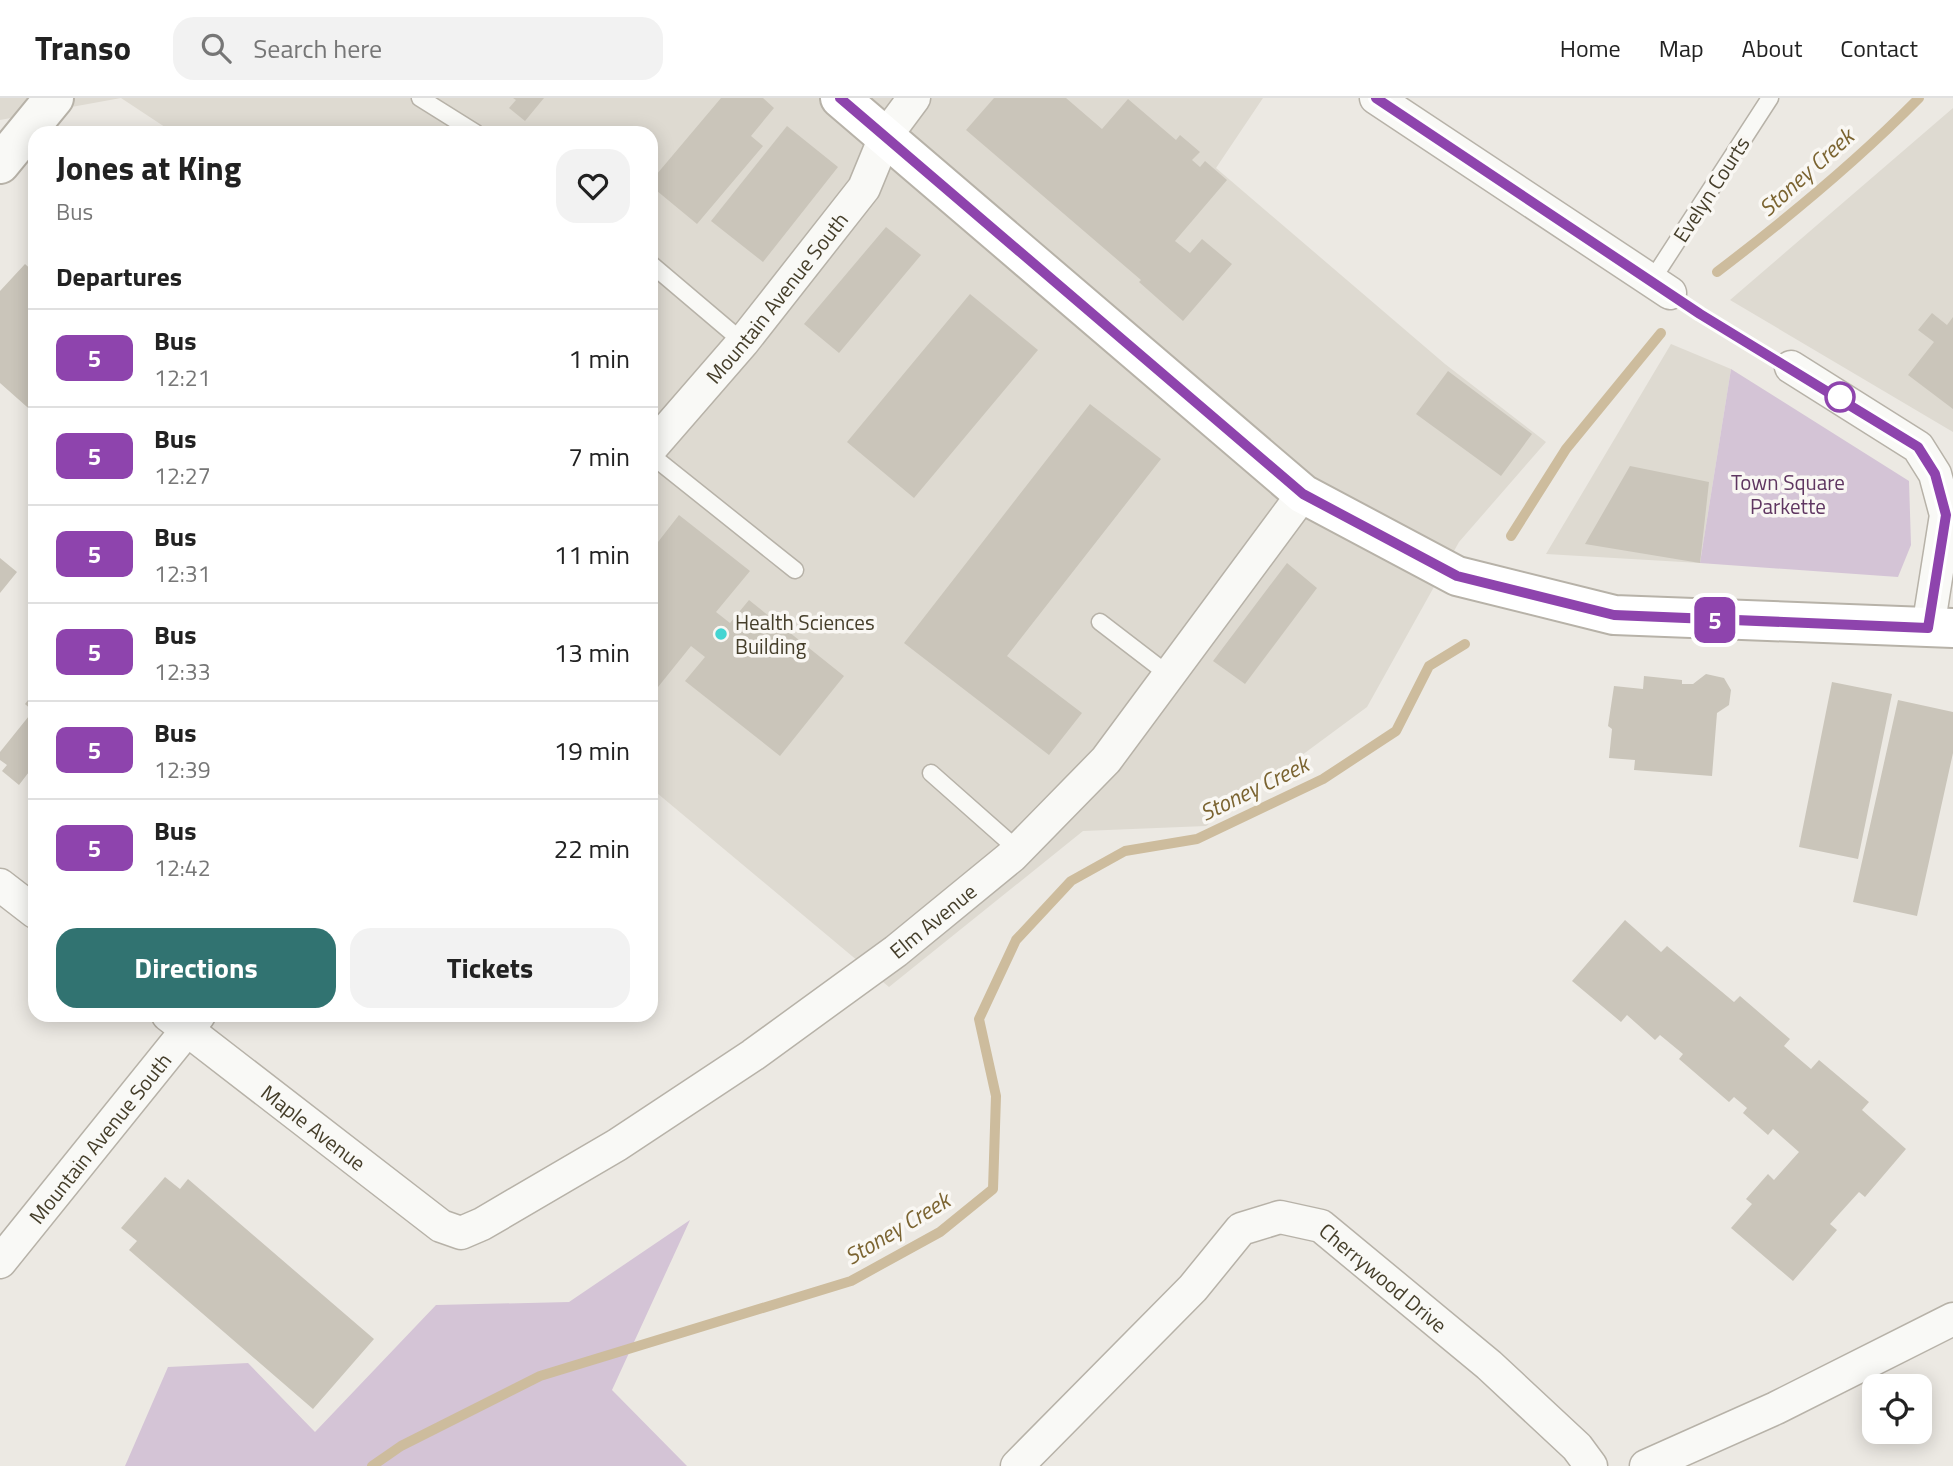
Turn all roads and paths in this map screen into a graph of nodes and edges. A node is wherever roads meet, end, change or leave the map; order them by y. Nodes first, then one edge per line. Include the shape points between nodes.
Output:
1 (54, 98) edge
2 (420, 98) edge
3 (840, 98) edge
4 (914, 98) edge
5 (1376, 98) edge
6 (1770, 98) edge
7 (31, 126) edge
8 (464, 126) edge
9 (28, 130) edge
10 (885, 137) junction
11 (0, 164) edge
12 (658, 270) edge
13 (1661, 286) joint
14 (743, 342) junction
15 (1791, 367) dead end
16 (658, 439) edge
17 (658, 460) edge
18 (1303, 494) junction
19 (795, 570) dead end
20 (1100, 622) dead end
21 (1940, 628) edge
22 (1169, 675) junction
23 (931, 773) dead end
24 (1018, 850) junction
25 (0, 884) edge
26 (28, 906) edge
27 (183, 1022) edge
28 (187, 1022) edge
29 (461, 1233) joint
30 (0, 1262) edge
31 (1953, 1318) edge
32 (1017, 1466) edge
33 (1591, 1466) edge
34 (1646, 1466) edge

1 - 7 street
2 - 8 lane
3 - 10 main road
4 - 10 street, Mountain Avenue South
5 - 13 street
6 - 13 lane, Evelyn Courts
9 - 11 street
10 - 14 street, Mountain Avenue South via 864,188
10 - 18 main road
12 - 14 lane
14 - 16 street, Mountain Avenue South
15 - 21 street via 1918,447 1935,474 1946,515
17 - 19 lane
18 - 21 main road via 1457,576 1614,615
18 - 22 street, Elm Avenue
20 - 22 lane
22 - 24 street, Elm Avenue via 1106,760
23 - 24 lane
24 - 29 street, Elm Avenue via 896,951 753,1055 617,1145
25 - 26 street
27 - 30 street, Mountain Avenue South
28 - 29 street, Maple Avenue via 441,1226
31 - 34 street via 1776,1408
32 - 33 street, Cherrywood Drive via 1193,1288 1241,1229 1280,1217 1321,1226 1489,1365 1577,1447

